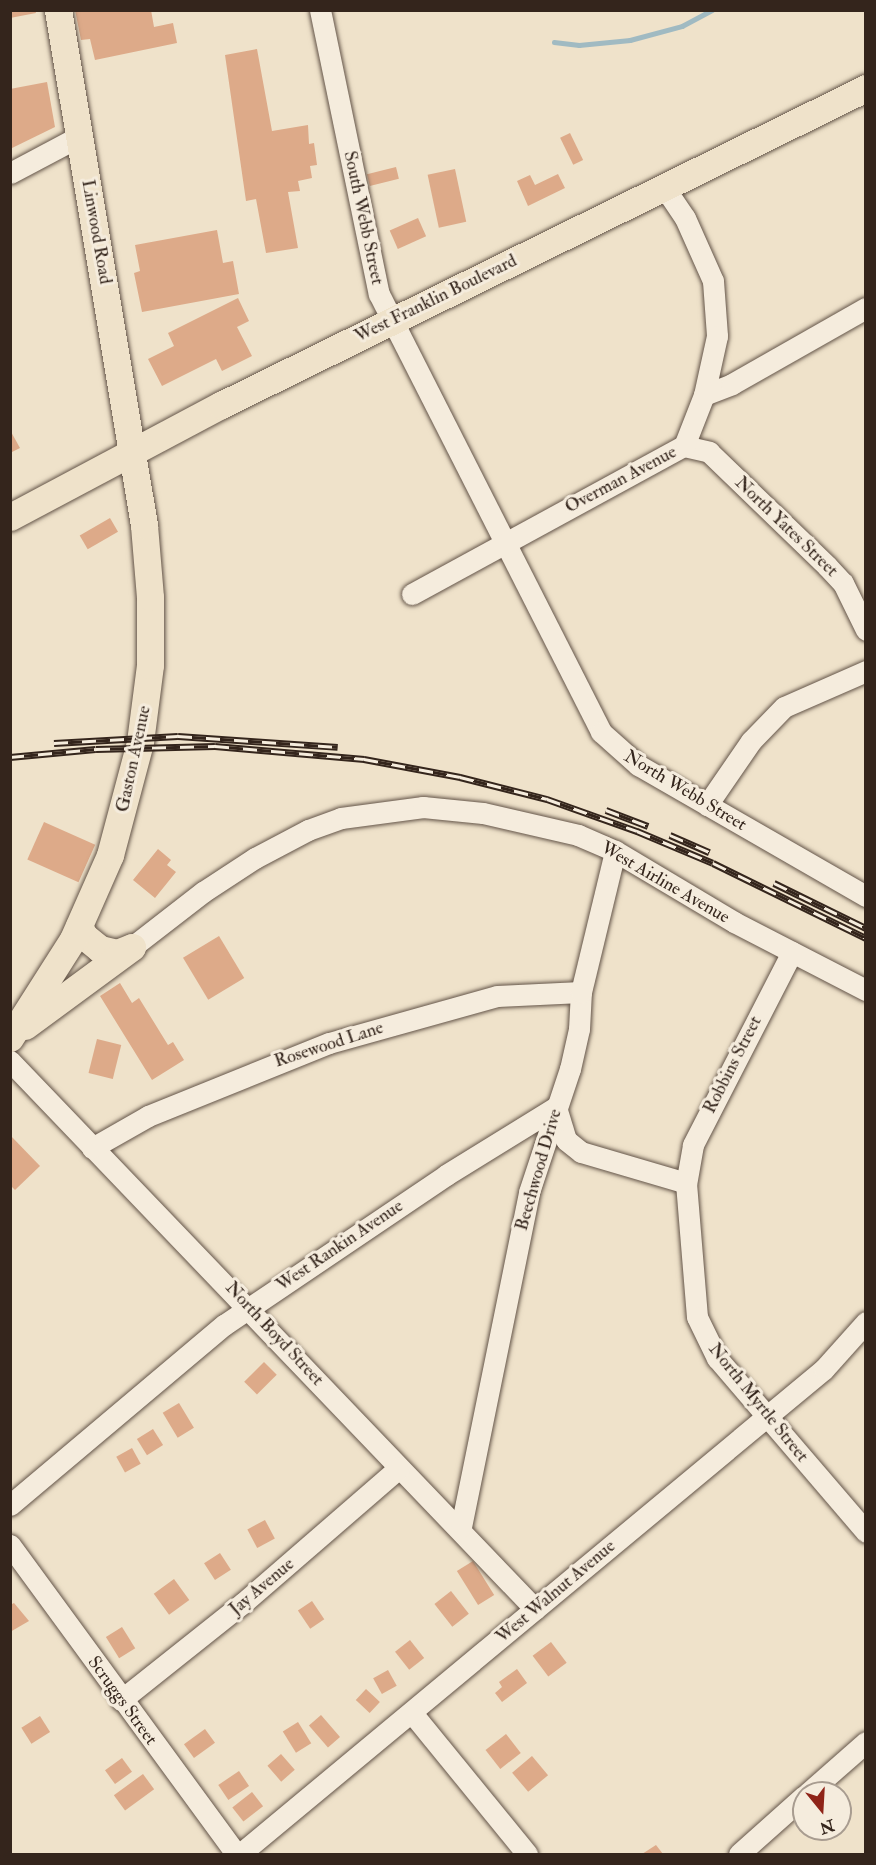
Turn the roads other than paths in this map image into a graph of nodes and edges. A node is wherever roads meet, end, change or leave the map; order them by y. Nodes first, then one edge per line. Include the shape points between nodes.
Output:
1 (58, 10) edge
2 (320, 10) edge
3 (866, 88) edge
4 (80, 135) junction
5 (10, 173) edge
6 (664, 188) junction
7 (866, 308) edge
8 (393, 322) junction
9 (704, 395) junction
10 (684, 446) junction
11 (133, 453) junction
12 (10, 517) edge
13 (504, 542) junction
14 (412, 594) dead end
15 (866, 630) edge
16 (866, 671) edge
17 (707, 805) junction
18 (615, 851) junction
19 (866, 896) edge
20 (79, 926) junction
21 (132, 947) junction
22 (792, 952) junction
23 (61, 961) junction
24 (109, 966) junction
25 (866, 990) edge
26 (581, 992) junction
27 (11, 1045) edge
28 (556, 1107) junction
29 (92, 1148) junction
30 (686, 1183) junction
31 (249, 1308) junction
32 (866, 1322) edge
33 (767, 1414) junction
34 (399, 1468) junction
35 (10, 1505) edge
36 (461, 1527) junction
37 (866, 1532) edge
38 (10, 1545) edge
39 (536, 1609) junction
40 (121, 1700) junction
41 (412, 1713) junction
42 (866, 1742) edge
43 (822, 1781) edge
44 (792, 1807) edge
45 (238, 1854) edge
46 (526, 1854) edge
47 (739, 1854) edge

1 - 4 main road, Linwood Road
2 - 8 street, South Webb Street via 380,294
3 - 6 main road, West Franklin Boulevard
4 - 5 street
4 - 11 main road, Linwood Road
6 - 8 main road, West Franklin Boulevard
6 - 9 street, Overman Avenue via 685,218 713,280 717,336
7 - 9 street via 732,384
8 - 11 main road, West Franklin Boulevard
8 - 13 street, South Webb Street
9 - 10 street, Overman Avenue
10 - 13 street, Overman Avenue
10 - 15 street, North Yates Street via 709,452 827,566 843,583
11 - 12 main road, West Franklin Boulevard
11 - 20 main road, Gaston Avenue via 147,554 150,665 127,798 110,855
13 - 14 street, Overman Avenue
13 - 17 street, North Webb Street via 601,732 638,765
16 - 17 street via 784,707 751,741
17 - 19 street, North Webb Street
18 - 21 street, West Airline Avenue via 578,836 483,813 423,807 341,818 308,830 255,858
18 - 22 street, West Airline Avenue
18 - 26 street, Beechwood Drive
20 - 21 main road via 84,936 100,949 117,953
20 - 23 main road, Gaston Avenue
21 - 24 main road
22 - 25 street, West Airline Avenue
22 - 30 street, Robbins Street via 693,1146
23 - 24 main road via 92,970
23 - 27 main road, Gaston Avenue
24 - 27 main road
26 - 28 street, Beechwood Drive via 579,1029
26 - 29 street, Rosewood Lane via 497,996 329,1043 156,1113
27 - 29 street, North Boyd Street
28 - 30 street via 566,1140 581,1152
28 - 31 street, West Rankin Avenue via 446,1175
28 - 36 street, Beechwood Drive via 529,1192
29 - 31 street, North Boyd Street
30 - 33 street, North Myrtle Street via 697,1317 717,1358
31 - 34 street, North Boyd Street
31 - 35 street, West Rankin Avenue via 224,1324
32 - 33 street, West Walnut Avenue via 824,1369
33 - 37 street, North Myrtle Street
33 - 39 street, West Walnut Avenue
34 - 36 street, North Boyd Street
34 - 40 street, Jay Avenue via 252,1596
36 - 39 street, North Boyd Street
38 - 40 street, Scruggs Street
39 - 41 street, West Walnut Avenue
40 - 45 street, Scruggs Street
41 - 45 street, West Walnut Avenue
41 - 46 street
42 - 43 street
44 - 47 street

